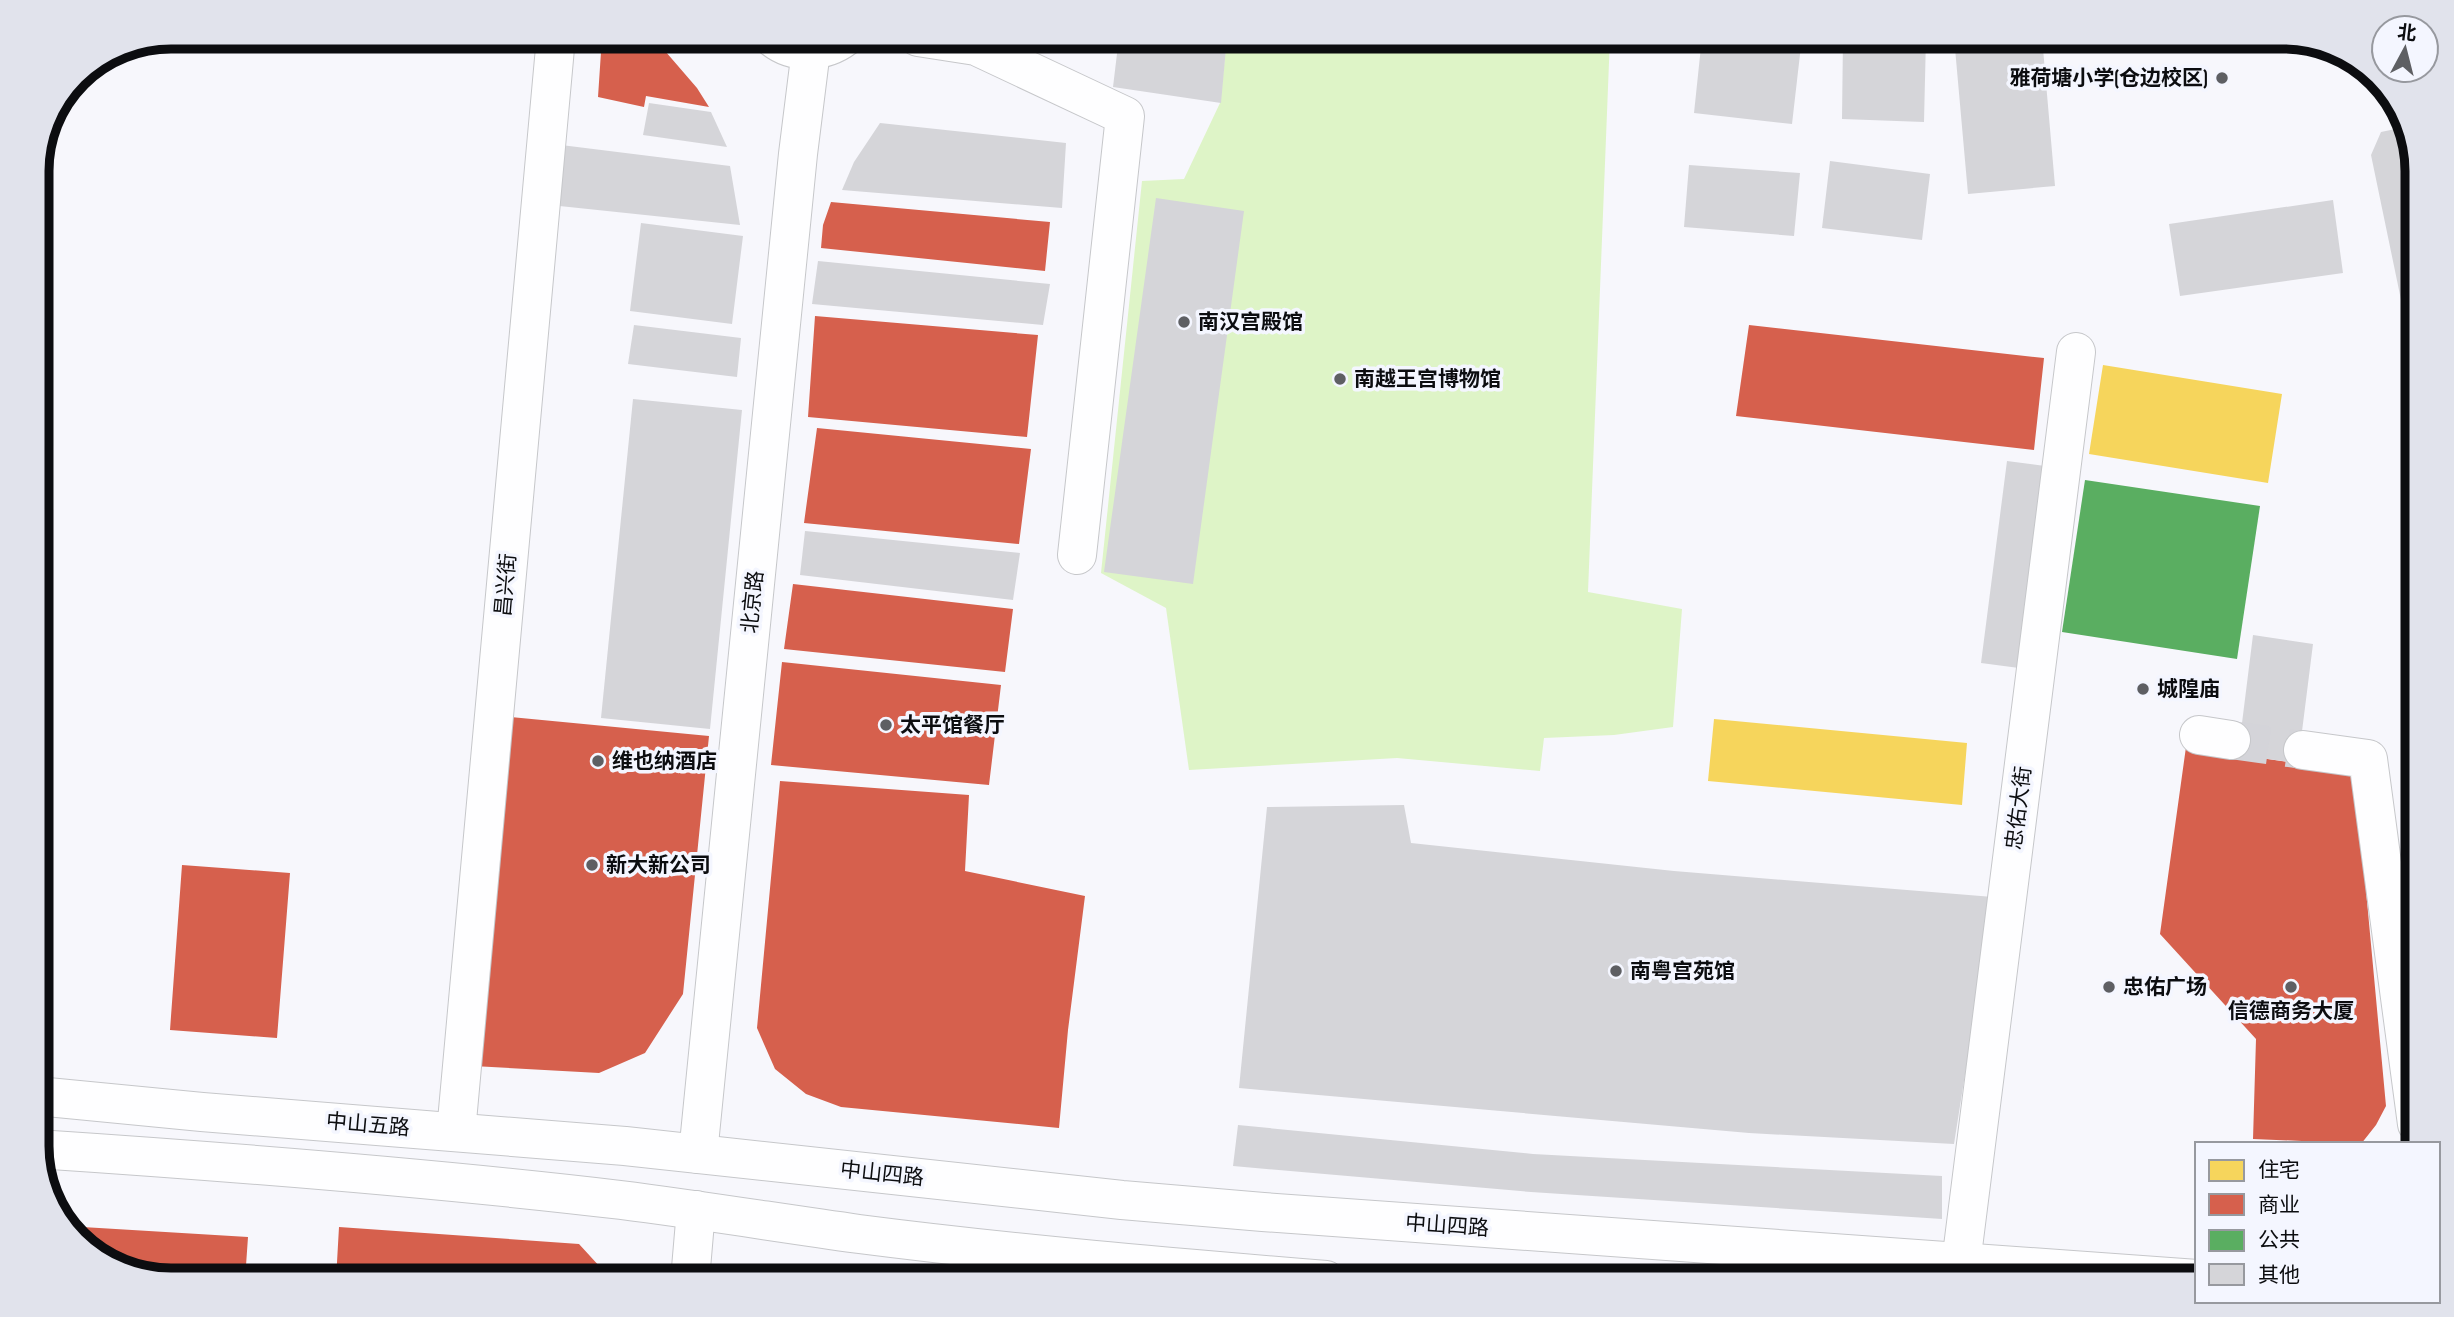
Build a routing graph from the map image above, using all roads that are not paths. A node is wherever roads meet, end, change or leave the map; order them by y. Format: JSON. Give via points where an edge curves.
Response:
{"nodes":[{"id":1,"x":555,"y":49,"type":"edge"},
{"id":2,"x":826,"y":49,"type":"edge"},
{"id":3,"x":982,"y":49,"type":"edge"},
{"id":4,"x":2076,"y":352,"type":"dead end"},
{"id":5,"x":1077,"y":555,"type":"dead end"},
{"id":6,"x":2303,"y":750,"type":"tunnel mouth"},
{"id":7,"x":2405,"y":1035,"type":"edge"},
{"id":8,"x":49,"y":1097,"type":"edge"},
{"id":9,"x":456,"y":1132,"type":"junction"},
{"id":10,"x":49,"y":1150,"type":"edge"},
{"id":11,"x":698,"y":1154,"type":"junction"},
{"id":12,"x":696,"y":1210,"type":"junction"},
{"id":13,"x":1961,"y":1263,"type":"junction"},
{"id":14,"x":691,"y":1268,"type":"edge"},
{"id":15,"x":1150,"y":1268,"type":"edge"},
{"id":16,"x":1990,"y":1268,"type":"edge"}],
"edges":[{"from":1,"to":9,"type":"main road","name":"昌兴街"},
{"from":2,"to":11,"type":"main road","name":"北京路","via":[[798,154]]},
{"from":3,"to":5,"type":"main road","via":[[1125,116]]},
{"from":4,"to":13,"type":"main road","name":"忠佑大街"},
{"from":6,"to":7,"type":"main road","via":[[2368,759]]},
{"from":8,"to":9,"type":"main road","name":"中山五路"},
{"from":9,"to":11,"type":"main road","name":"中山五路"},
{"from":10,"to":12,"type":"main road","via":[[329,1171]]},
{"from":11,"to":13,"type":"main road","name":"中山四路","via":[[1263,1212]]},
{"from":12,"to":14,"type":"main road"},
{"from":12,"to":15,"type":"main road"},
{"from":13,"to":16,"type":"main road","name":"中山四路"}]}
